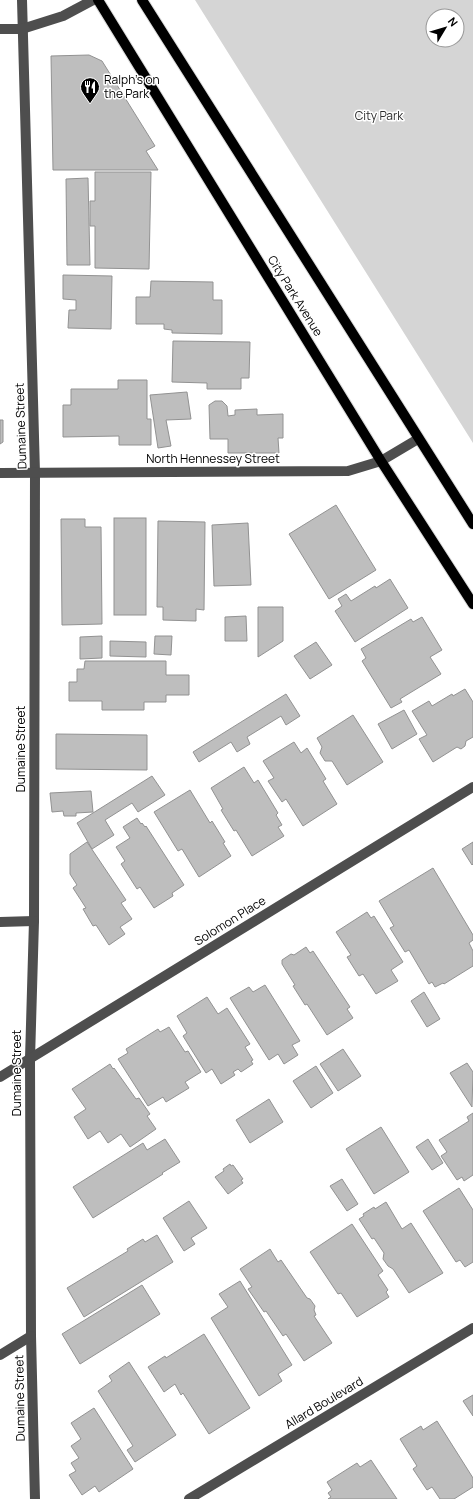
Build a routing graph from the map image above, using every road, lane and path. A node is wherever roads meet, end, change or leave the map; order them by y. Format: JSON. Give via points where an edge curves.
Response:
{"nodes":[{"id":1,"x":22,"y":0,"type":"edge"},
{"id":2,"x":93,"y":0,"type":"edge"},
{"id":3,"x":98,"y":0,"type":"edge"},
{"id":4,"x":142,"y":0,"type":"edge"},
{"id":5,"x":0,"y":29,"type":"edge"},
{"id":6,"x":22,"y":29,"type":"junction"},
{"id":7,"x":418,"y":439,"type":"junction"},
{"id":8,"x":381,"y":461,"type":"junction"},
{"id":9,"x":0,"y":473,"type":"edge"},
{"id":10,"x":35,"y":473,"type":"junction"},
{"id":11,"x":473,"y":524,"type":"edge"},
{"id":12,"x":473,"y":604,"type":"edge"},
{"id":13,"x":473,"y":787,"type":"edge"},
{"id":14,"x":34,"y":921,"type":"junction"},
{"id":15,"x":0,"y":922,"type":"edge"},
{"id":16,"x":30,"y":1059,"type":"junction"},
{"id":17,"x":0,"y":1077,"type":"edge"},
{"id":18,"x":473,"y":1328,"type":"edge"},
{"id":19,"x":31,"y":1336,"type":"junction"},
{"id":20,"x":0,"y":1355,"type":"edge"},
{"id":21,"x":35,"y":1499,"type":"edge"},
{"id":22,"x":189,"y":1499,"type":"edge"}],
"edges":[{"from":1,"to":6,"type":"street","name":"Dumaine Street"},
{"from":2,"to":6,"type":"street","via":[[63,16]]},
{"from":3,"to":8,"type":"main road","name":"City Park Avenue"},
{"from":4,"to":7,"type":"main road"},
{"from":5,"to":6,"type":"street"},
{"from":6,"to":10,"type":"street","name":"Dumaine Street"},
{"from":7,"to":8,"type":"street","name":"North Hennessey Street"},
{"from":7,"to":11,"type":"main road"},
{"from":8,"to":10,"type":"street","name":"North Hennessey Street","via":[[348,471]]},
{"from":8,"to":12,"type":"main road","name":"City Park Avenue"},
{"from":9,"to":10,"type":"street","name":"North Hennessey Street"},
{"from":10,"to":14,"type":"street","name":"Dumaine Street"},
{"from":13,"to":16,"type":"street","name":"Solomon Place"},
{"from":14,"to":15,"type":"street"},
{"from":14,"to":16,"type":"street","name":"Dumaine Street"},
{"from":16,"to":17,"type":"street","name":"Solomon Place"},
{"from":16,"to":19,"type":"street","name":"Dumaine Street"},
{"from":18,"to":22,"type":"street","name":"Allard Boulevard"},
{"from":19,"to":20,"type":"street"},
{"from":19,"to":21,"type":"street","name":"Dumaine Street"}]}
